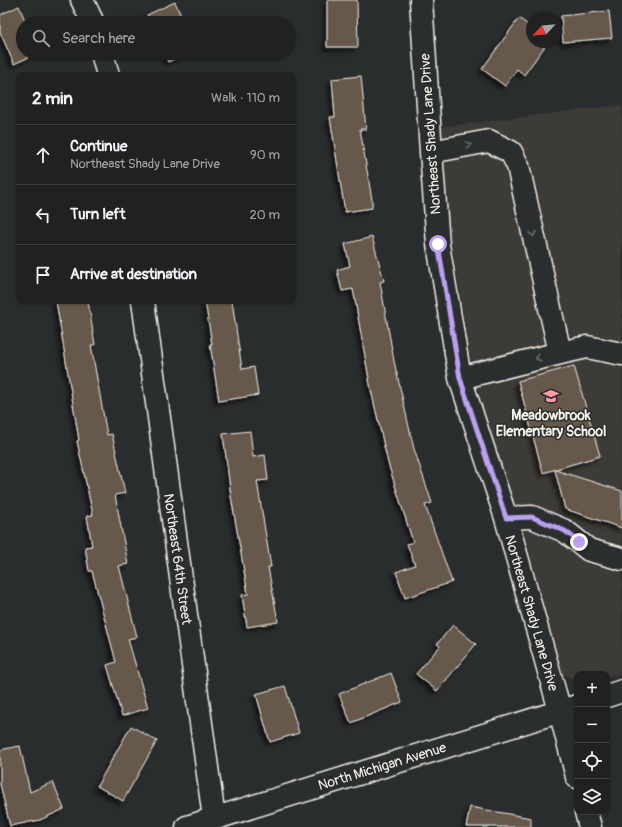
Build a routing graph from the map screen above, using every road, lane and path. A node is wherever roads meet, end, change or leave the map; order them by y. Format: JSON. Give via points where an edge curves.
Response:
{"nodes":[{"id":1,"x":82,"y":0,"type":"edge"},
{"id":2,"x":421,"y":0,"type":"edge"},
{"id":3,"x":90,"y":16,"type":"edge"},
{"id":4,"x":104,"y":60,"type":"edge"},
{"id":5,"x":107,"y":72,"type":"edge"},
{"id":6,"x":430,"y":152,"type":"junction"},
{"id":7,"x":143,"y":304,"type":"edge"},
{"id":8,"x":560,"y":353,"type":"junction"},
{"id":9,"x":622,"y":354,"type":"edge"},
{"id":10,"x":460,"y":378,"type":"junction"},
{"id":11,"x":506,"y":518,"type":"junction"},
{"id":12,"x":622,"y":559,"type":"edge"},
{"id":13,"x":622,"y":691,"type":"edge"},
{"id":14,"x":610,"y":695,"type":"edge"},
{"id":15,"x":568,"y":708,"type":"edge"},
{"id":16,"x":574,"y":754,"type":"edge"},
{"id":17,"x":587,"y":815,"type":"edge"},
{"id":18,"x":214,"y":818,"type":"junction"},
{"id":19,"x":187,"y":827,"type":"edge"},
{"id":20,"x":590,"y":827,"type":"edge"}],
"edges":[{"from":1,"to":3,"type":"street"},
{"from":2,"to":6,"type":"street","name":"Northeast Shady Lane Drive"},
{"from":4,"to":5,"type":"street"},
{"from":6,"to":8,"type":"street","one_way":true,"via":[[490,141],[510,152],[518,166]]},
{"from":6,"to":10,"type":"street","name":"Northeast Shady Lane Drive","via":[[438,244]]},
{"from":7,"to":18,"type":"street","name":"Northeast 64th Street"},
{"from":8,"to":9,"type":"street","via":[[587,347]]},
{"from":8,"to":10,"type":"street","one_way":true},
{"from":10,"to":11,"type":"street","name":"Northeast Shady Lane Drive"},
{"from":11,"to":12,"type":"street","via":[[532,517],[565,531],[589,550]]},
{"from":11,"to":15,"type":"street","name":"Northeast Shady Lane Drive"},
{"from":13,"to":14,"type":"street"},
{"from":15,"to":16,"type":"street","name":"Northeast Shady Lane Drive"},
{"from":15,"to":18,"type":"street","name":"North Michigan Avenue"},
{"from":17,"to":20,"type":"street"},
{"from":18,"to":19,"type":"street","name":"North Michigan Avenue"}]}
